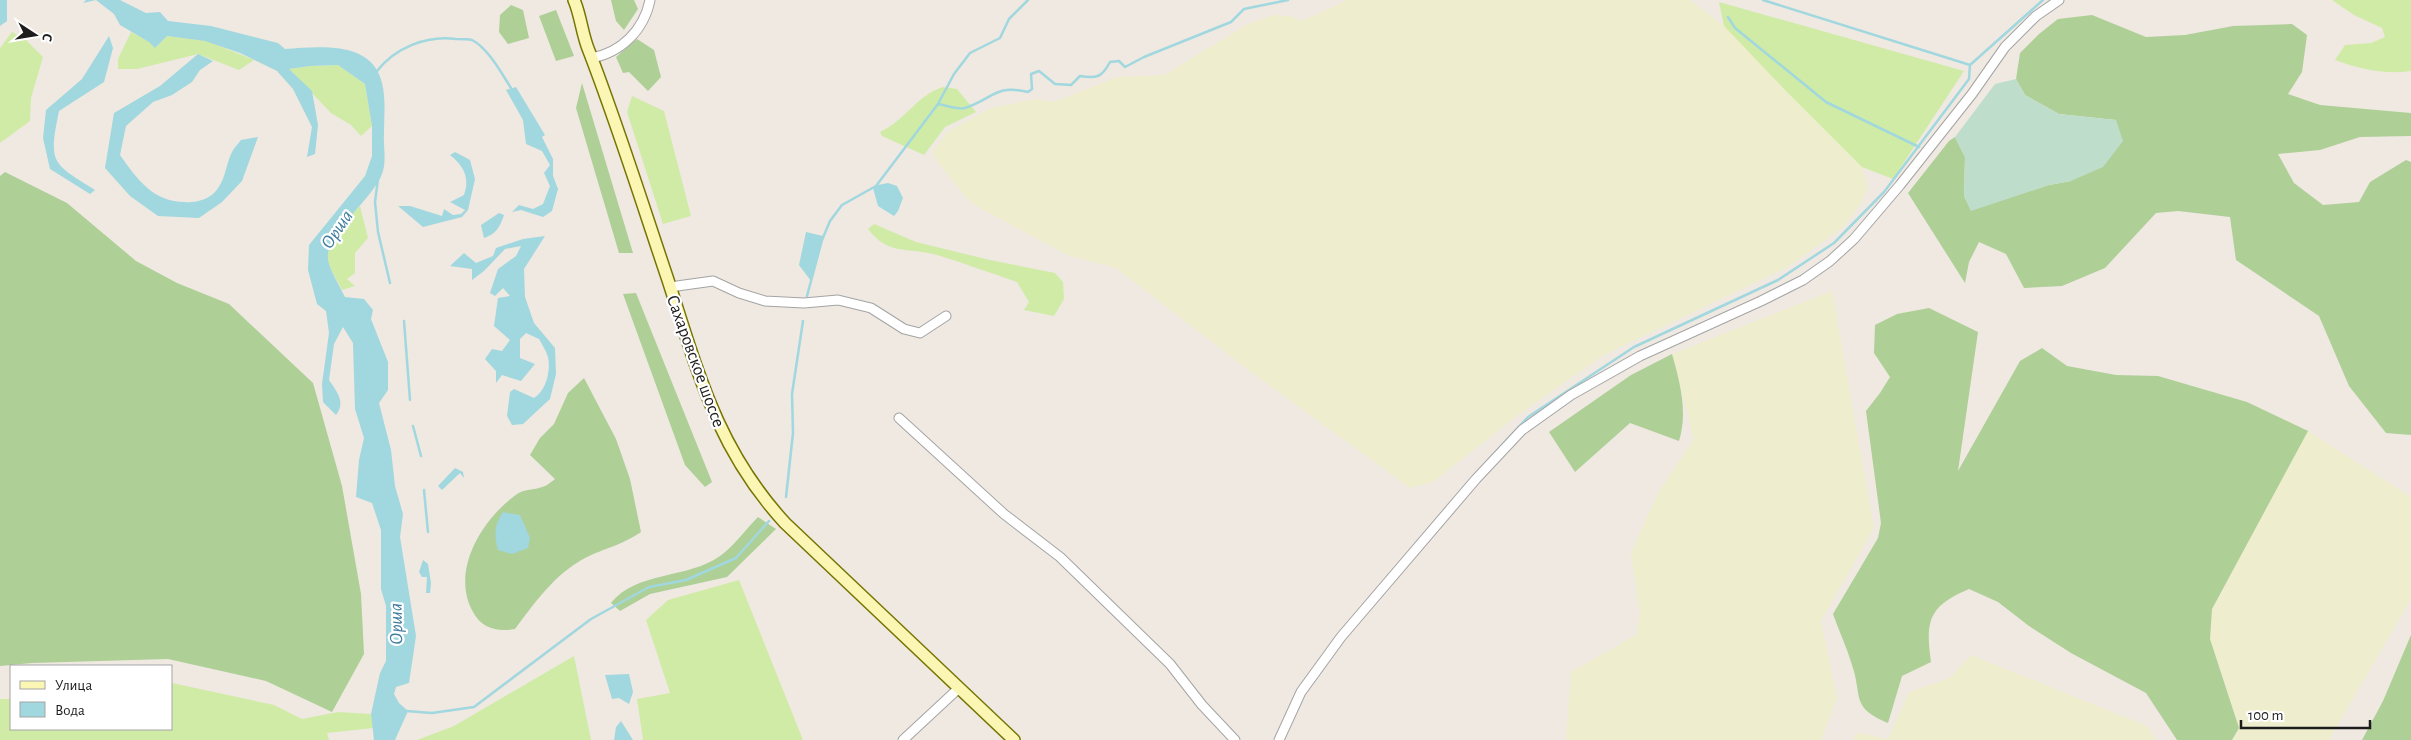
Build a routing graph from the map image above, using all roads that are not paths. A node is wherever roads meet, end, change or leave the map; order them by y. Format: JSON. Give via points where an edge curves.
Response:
{"nodes":[{"id":1,"x":574,"y":0,"type":"edge"},
{"id":2,"x":650,"y":0,"type":"edge"},
{"id":3,"x":2059,"y":0,"type":"edge"},
{"id":4,"x":591,"y":58,"type":"junction"},
{"id":5,"x":670,"y":287,"type":"junction"},
{"id":6,"x":946,"y":316,"type":"dead end"},
{"id":7,"x":900,"y":418,"type":"dead end"},
{"id":8,"x":959,"y":688,"type":"junction"},
{"id":9,"x":903,"y":740,"type":"edge"},
{"id":10,"x":1014,"y":740,"type":"edge"},
{"id":11,"x":1235,"y":740,"type":"edge"},
{"id":12,"x":1279,"y":740,"type":"edge"}],
"edges":[{"from":1,"to":4,"type":"main road","name":"Сахаровское шоссе"},
{"from":2,"to":4,"type":"street","via":[[648,12],[626,42],[606,56]]},
{"from":3,"to":12,"type":"street","via":[[2036,16],[2005,47],[1900,185],[1854,239],[1830,261],[1803,280],[1761,301],[1640,356],[1571,395],[1522,430],[1476,479],[1335,645],[1300,692]]},
{"from":4,"to":5,"type":"main road","name":"Сахаровское шоссе"},
{"from":5,"to":6,"type":"street","via":[[713,281],[765,301],[804,303],[838,300],[871,308],[904,329],[920,333]]},
{"from":5,"to":8,"type":"main road","name":"Сахаровское шоссе","via":[[709,405],[731,451],[755,487],[800,539]]},
{"from":7,"to":11,"type":"street","via":[[1004,514],[1060,557],[1170,664],[1202,706]]},
{"from":8,"to":9,"type":"street"},
{"from":8,"to":10,"type":"main road","name":"Сахаровское шоссе"}]}
